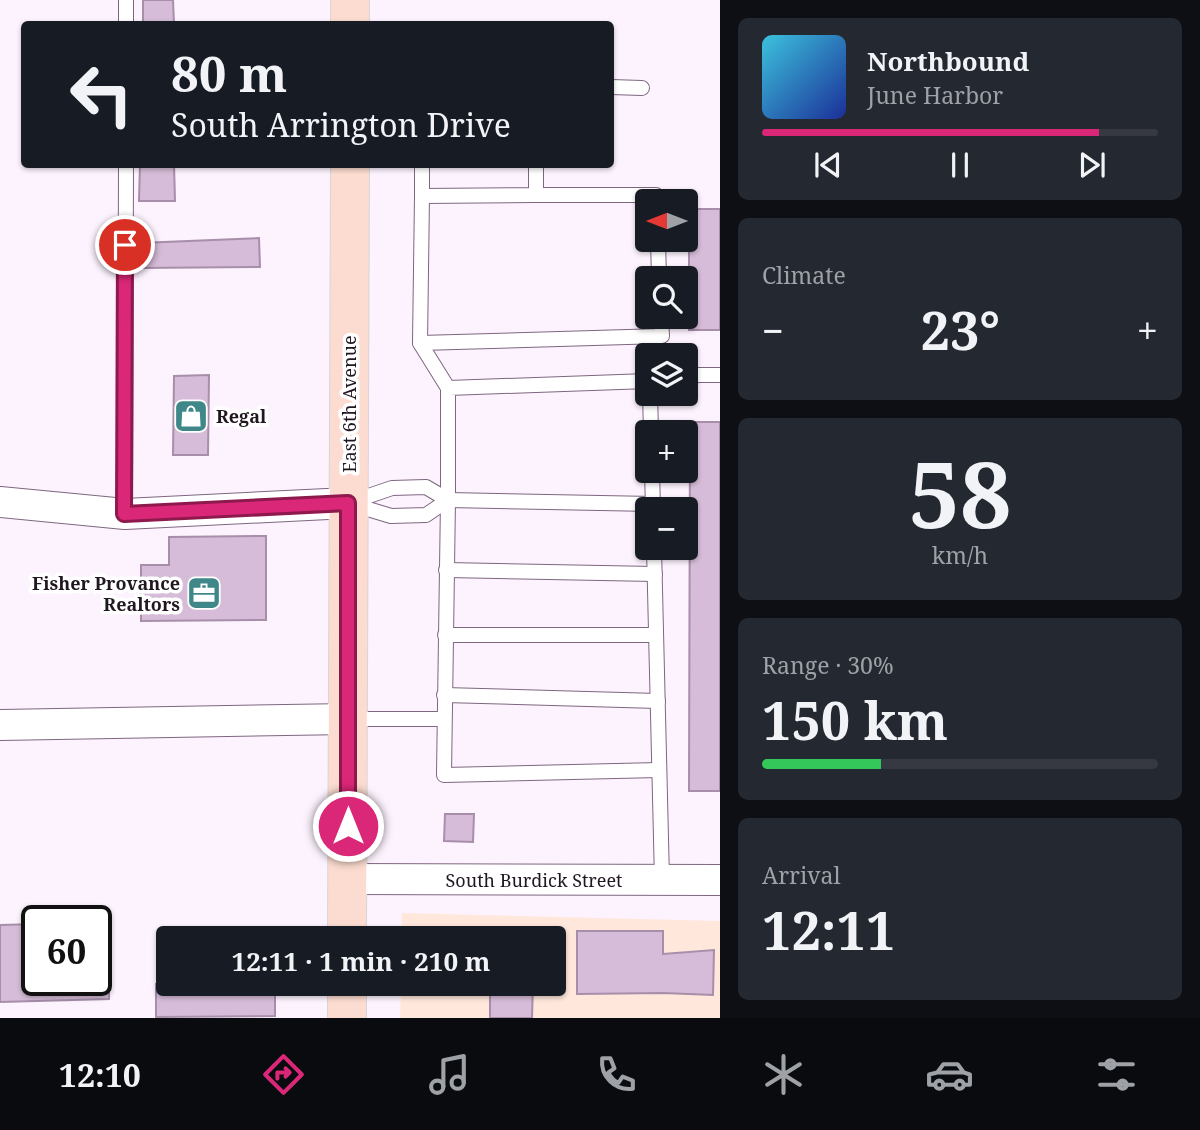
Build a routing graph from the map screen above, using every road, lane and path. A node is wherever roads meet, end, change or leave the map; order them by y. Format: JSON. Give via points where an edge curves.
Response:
{"nodes":[{"id":1,"x":126,"y":0,"type":"edge"},
{"id":2,"x":351,"y":0,"type":"edge"},
{"id":3,"x":126,"y":21,"type":"edge"},
{"id":4,"x":350,"y":21,"type":"edge"},
{"id":5,"x":614,"y":87,"type":"edge"},
{"id":6,"x":642,"y":88,"type":"dead end"},
{"id":7,"x":126,"y":168,"type":"edge"},
{"id":8,"x":350,"y":168,"type":"edge"},
{"id":9,"x":422,"y":168,"type":"edge"},
{"id":10,"x":536,"y":168,"type":"edge"},
{"id":11,"x":536,"y":195,"type":"junction"},
{"id":12,"x":635,"y":195,"type":"edge"},
{"id":13,"x":422,"y":196,"type":"junction"},
{"id":14,"x":662,"y":329,"type":"edge"},
{"id":15,"x":420,"y":343,"type":"junction"},
{"id":16,"x":720,"y":375,"type":"edge"},
{"id":17,"x":698,"y":376,"type":"edge"},
{"id":18,"x":635,"y":381,"type":"edge"},
{"id":19,"x":447,"y":388,"type":"junction"},
{"id":20,"x":448,"y":500,"type":"junction"},
{"id":21,"x":0,"y":502,"type":"edge"},
{"id":22,"x":348,"y":503,"type":"junction"},
{"id":23,"x":635,"y":505,"type":"edge"},
{"id":24,"x":124,"y":514,"type":"junction"},
{"id":25,"x":654,"y":560,"type":"edge"},
{"id":26,"x":446,"y":569,"type":"junction"},
{"id":27,"x":654,"y":574,"type":"junction"},
{"id":28,"x":445,"y":635,"type":"junction"},
{"id":29,"x":656,"y":635,"type":"junction"},
{"id":30,"x":444,"y":695,"type":"junction"},
{"id":31,"x":658,"y":701,"type":"junction"},
{"id":32,"x":348,"y":719,"type":"junction"},
{"id":33,"x":444,"y":719,"type":"junction"},
{"id":34,"x":0,"y":725,"type":"edge"},
{"id":35,"x":659,"y":770,"type":"junction"},
{"id":36,"x":348,"y":879,"type":"junction"},
{"id":37,"x":662,"y":880,"type":"junction"},
{"id":38,"x":720,"y":880,"type":"edge"},
{"id":39,"x":347,"y":926,"type":"edge"},
{"id":40,"x":347,"y":996,"type":"edge"},
{"id":41,"x":347,"y":1018,"type":"edge"}],
"edges":[{"from":1,"to":3,"type":"lane"},
{"from":2,"to":4,"type":"main road"},
{"from":5,"to":6,"type":"lane"},
{"from":7,"to":24,"type":"lane"},
{"from":8,"to":22,"type":"main road","name":"East 6th Avenue"},
{"from":9,"to":13,"type":"lane"},
{"from":10,"to":11,"type":"lane"},
{"from":11,"to":12,"type":"lane"},
{"from":11,"to":13,"type":"lane"},
{"from":13,"to":15,"type":"lane"},
{"from":14,"to":15,"type":"lane","via":[[662,336]]},
{"from":15,"to":19,"type":"lane"},
{"from":16,"to":17,"type":"lane"},
{"from":18,"to":19,"type":"lane"},
{"from":19,"to":20,"type":"lane"},
{"from":20,"to":22,"type":"lane","via":[[426,487],[392,488]]},
{"from":20,"to":22,"type":"lane","via":[[426,515],[391,516]]},
{"from":20,"to":23,"type":"lane"},
{"from":20,"to":26,"type":"lane"},
{"from":21,"to":24,"type":"street"},
{"from":22,"to":24,"type":"street"},
{"from":22,"to":32,"type":"main road","name":"East 6th Avenue"},
{"from":25,"to":27,"type":"lane"},
{"from":26,"to":27,"type":"lane"},
{"from":26,"to":28,"type":"lane"},
{"from":27,"to":29,"type":"lane"},
{"from":28,"to":29,"type":"lane"},
{"from":28,"to":30,"type":"lane"},
{"from":29,"to":31,"type":"lane"},
{"from":30,"to":31,"type":"lane"},
{"from":30,"to":33,"type":"lane"},
{"from":31,"to":35,"type":"lane"},
{"from":32,"to":33,"type":"lane"},
{"from":32,"to":34,"type":"street"},
{"from":32,"to":36,"type":"main road","name":"East 6th Avenue"},
{"from":33,"to":35,"type":"lane","via":[[444,775]]},
{"from":35,"to":37,"type":"lane"},
{"from":36,"to":37,"type":"street","name":"South Burdick Street"},
{"from":36,"to":39,"type":"main road","name":"East 6th Avenue"},
{"from":37,"to":38,"type":"street","name":"South Burdick Street"},
{"from":40,"to":41,"type":"main road"}]}
